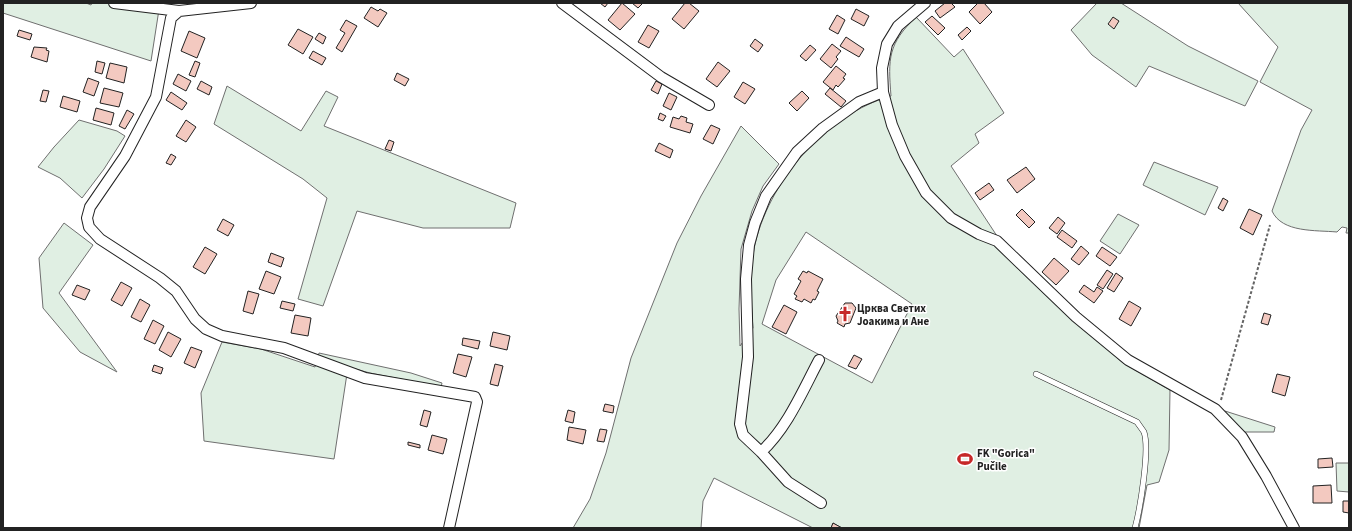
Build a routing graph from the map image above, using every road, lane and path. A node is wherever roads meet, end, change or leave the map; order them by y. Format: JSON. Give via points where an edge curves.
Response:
{"nodes":[{"id":1,"x":114,"y":3,"type":"edge"},
{"id":2,"x":251,"y":3,"type":"edge"},
{"id":3,"x":562,"y":3,"type":"edge"},
{"id":4,"x":925,"y":3,"type":"edge"},
{"id":5,"x":185,"y":8,"type":"edge"},
{"id":6,"x":882,"y":92,"type":"junction"},
{"id":7,"x":709,"y":105,"type":"dead end"},
{"id":8,"x":1270,"y":225,"type":"dead end"},
{"id":9,"x":819,"y":360,"type":"dead end"},
{"id":10,"x":1036,"y":374,"type":"dead end"},
{"id":11,"x":1220,"y":405,"type":"dead end"},
{"id":12,"x":761,"y":452,"type":"junction"},
{"id":13,"x":821,"y":503,"type":"dead end"},
{"id":14,"x":449,"y":528,"type":"edge"},
{"id":15,"x":1135,"y":528,"type":"edge"},
{"id":16,"x":1294,"y":528,"type":"edge"}],
"edges":[{"from":1,"to":5,"type":"street"},
{"from":2,"to":5,"type":"street"},
{"from":3,"to":7,"type":"street","via":[[661,77]]},
{"from":4,"to":6,"type":"street","via":[[898,26],[887,44],[882,68]]},
{"from":5,"to":14,"type":"street","via":[[170,18],[156,97],[125,156],[90,207],[87,218],[89,227],[100,239],[176,291],[195,319],[206,329],[222,336],[284,348],[365,378],[475,397],[477,402]]},
{"from":6,"to":12,"type":"street","via":[[859,102],[823,128],[797,152],[766,196],[755,223],[749,244],[746,279],[748,357],[740,424],[743,435]]},
{"from":6,"to":16,"type":"street","via":[[905,156],[926,193],[951,218],[997,241],[1076,316],[1128,360],[1215,409],[1242,437]]},
{"from":8,"to":11,"type":"path"},
{"from":9,"to":12,"type":"street","via":[[774,440]]},
{"from":10,"to":15,"type":"lane","via":[[1137,422],[1144,432],[1142,497]]},
{"from":12,"to":13,"type":"street","via":[[788,482]]}]}
